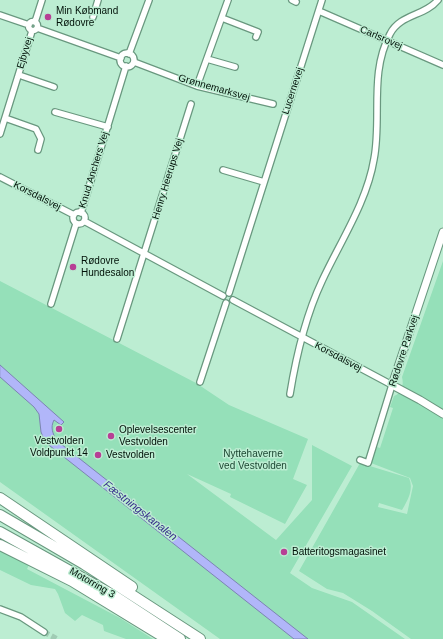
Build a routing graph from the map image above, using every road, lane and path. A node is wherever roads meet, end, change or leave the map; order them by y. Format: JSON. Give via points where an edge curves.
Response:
{"nodes":[{"id":1,"x":42,"y":0,"type":"edge"},
{"id":2,"x":98,"y":0,"type":"edge"},
{"id":3,"x":149,"y":0,"type":"edge"},
{"id":4,"x":228,"y":0,"type":"edge"},
{"id":5,"x":322,"y":0,"type":"edge"},
{"id":6,"x":438,"y":0,"type":"edge"},
{"id":7,"x":318,"y":11,"type":"junction"},
{"id":8,"x":0,"y":16,"type":"edge"},
{"id":9,"x":93,"y":17,"type":"dead end"},
{"id":10,"x":222,"y":18,"type":"junction"},
{"id":11,"x":33,"y":27,"type":"junction"},
{"id":12,"x":256,"y":37,"type":"dead end"},
{"id":13,"x":386,"y":41,"type":"junction"},
{"id":14,"x":129,"y":54,"type":"junction"},
{"id":15,"x":121,"y":58,"type":"junction"},
{"id":16,"x":207,"y":59,"type":"junction"},
{"id":17,"x":134,"y":62,"type":"junction"},
{"id":18,"x":443,"y":65,"type":"edge"},
{"id":19,"x":126,"y":66,"type":"junction"},
{"id":20,"x":235,"y":67,"type":"dead end"},
{"id":21,"x":19,"y":75,"type":"junction"},
{"id":22,"x":197,"y":86,"type":"junction"},
{"id":23,"x":54,"y":87,"type":"dead end"},
{"id":24,"x":191,"y":104,"type":"dead end"},
{"id":25,"x":273,"y":104,"type":"dead end"},
{"id":26,"x":55,"y":112,"type":"dead end"},
{"id":27,"x":6,"y":118,"type":"junction"},
{"id":28,"x":108,"y":127,"type":"junction"},
{"id":29,"x":0,"y":134,"type":"edge"},
{"id":30,"x":38,"y":150,"type":"dead end"},
{"id":31,"x":223,"y":170,"type":"dead end"},
{"id":32,"x":0,"y":177,"type":"edge"},
{"id":33,"x":264,"y":182,"type":"junction"},
{"id":34,"x":81,"y":213,"type":"junction"},
{"id":35,"x":74,"y":215,"type":"junction"},
{"id":36,"x":84,"y":221,"type":"junction"},
{"id":37,"x":76,"y":224,"type":"junction"},
{"id":38,"x":443,"y":232,"type":"edge"},
{"id":39,"x":144,"y":254,"type":"junction"},
{"id":40,"x":226,"y":295,"type":"junction"},
{"id":41,"x":232,"y":300,"type":"junction"},
{"id":42,"x":226,"y":303,"type":"junction"},
{"id":43,"x":51,"y":304,"type":"dead end"},
{"id":44,"x":302,"y":338,"type":"junction"},
{"id":45,"x":117,"y":339,"type":"dead end"},
{"id":46,"x":200,"y":382,"type":"dead end"},
{"id":47,"x":392,"y":385,"type":"junction"},
{"id":48,"x":290,"y":394,"type":"dead end"},
{"id":49,"x":443,"y":414,"type":"edge"},
{"id":50,"x":360,"y":460,"type":"dead end"},
{"id":51,"x":0,"y":498,"type":"edge"},
{"id":52,"x":0,"y":515,"type":"edge"},
{"id":53,"x":0,"y":532,"type":"edge"},
{"id":54,"x":0,"y":545,"type":"edge"},
{"id":55,"x":0,"y":609,"type":"edge"},
{"id":56,"x":169,"y":618,"type":"junction"},
{"id":57,"x":44,"y":632,"type":"tunnel mouth"},
{"id":58,"x":167,"y":639,"type":"edge"},
{"id":59,"x":180,"y":639,"type":"edge"},
{"id":60,"x":200,"y":639,"type":"edge"}],
"edges":[{"from":1,"to":11,"type":"street","name":"Ejbyvej"},
{"from":2,"to":9,"type":"street"},
{"from":3,"to":14,"type":"street"},
{"from":4,"to":10,"type":"street"},
{"from":5,"to":7,"type":"street","name":"Lucernevej"},
{"from":6,"to":13,"type":"street","via":[[426,10],[401,21]]},
{"from":7,"to":13,"type":"street","name":"Carlsrovej"},
{"from":7,"to":33,"type":"street","name":"Lucernevej"},
{"from":8,"to":11,"type":"street"},
{"from":10,"to":12,"type":"street","via":[[258,32]]},
{"from":10,"to":16,"type":"street"},
{"from":11,"to":15,"type":"street"},
{"from":11,"to":21,"type":"street","name":"Ejbyvej"},
{"from":13,"to":18,"type":"street","name":"Carlsrovej"},
{"from":13,"to":44,"type":"street","via":[[377,83],[377,143],[372,173],[321,282]]},
{"from":14,"to":15,"type":"street","via":[[124,54]]},
{"from":14,"to":17,"type":"street"},
{"from":15,"to":19,"type":"street","via":[[121,62]]},
{"from":16,"to":20,"type":"street"},
{"from":16,"to":22,"type":"street"},
{"from":17,"to":19,"type":"street","via":[[131,66]]},
{"from":17,"to":22,"type":"street","name":"Grønnemarksvej"},
{"from":19,"to":28,"type":"street","name":"Knud Anchers Vej"},
{"from":21,"to":23,"type":"street","name":"Ejbyvej"},
{"from":21,"to":27,"type":"street","name":"Ejbyvej"},
{"from":22,"to":25,"type":"street","name":"Grønnemarksvej"},
{"from":24,"to":39,"type":"street","name":"Henry Heerups Vej"},
{"from":26,"to":28,"type":"street","name":"Knud Anchers Vej"},
{"from":27,"to":29,"type":"street","name":"Ejbyvej"},
{"from":27,"to":30,"type":"street","via":[[36,129],[41,139]]},
{"from":28,"to":34,"type":"street","name":"Knud Anchers Vej"},
{"from":31,"to":33,"type":"street"},
{"from":32,"to":35,"type":"street","name":"Korsdalsvej"},
{"from":33,"to":40,"type":"street","name":"Lucernevej"},
{"from":34,"to":35,"type":"street"},
{"from":34,"to":36,"type":"street"},
{"from":35,"to":37,"type":"street","via":[[73,221]]},
{"from":36,"to":37,"type":"street"},
{"from":36,"to":39,"type":"street"},
{"from":37,"to":43,"type":"street"},
{"from":38,"to":47,"type":"street","name":"Rødovre Parkvej"},
{"from":39,"to":40,"type":"street"},
{"from":39,"to":45,"type":"street","name":"Henry Heerups Vej"},
{"from":40,"to":41,"type":"street","via":[[232,295]]},
{"from":40,"to":42,"type":"street"},
{"from":41,"to":42,"type":"street"},
{"from":41,"to":44,"type":"street","name":"Korsdalsvej"},
{"from":42,"to":46,"type":"street"},
{"from":44,"to":47,"type":"street","name":"Korsdalsvej"},
{"from":44,"to":48,"type":"street"},
{"from":47,"to":49,"type":"street","name":"Korsdalsvej"},
{"from":47,"to":50,"type":"street","name":"Rødovre Parkvej","via":[[368,463]]},
{"from":51,"to":56,"type":"highway","via":[[143,595]]},
{"from":52,"to":56,"type":"highway"},
{"from":53,"to":59,"type":"highway","name":"Motorring 3","via":[[113,594]]},
{"from":54,"to":58,"type":"highway","via":[[72,581]]},
{"from":55,"to":57,"type":"street","via":[[21,617]]},
{"from":56,"to":60,"type":"highway"}]}
